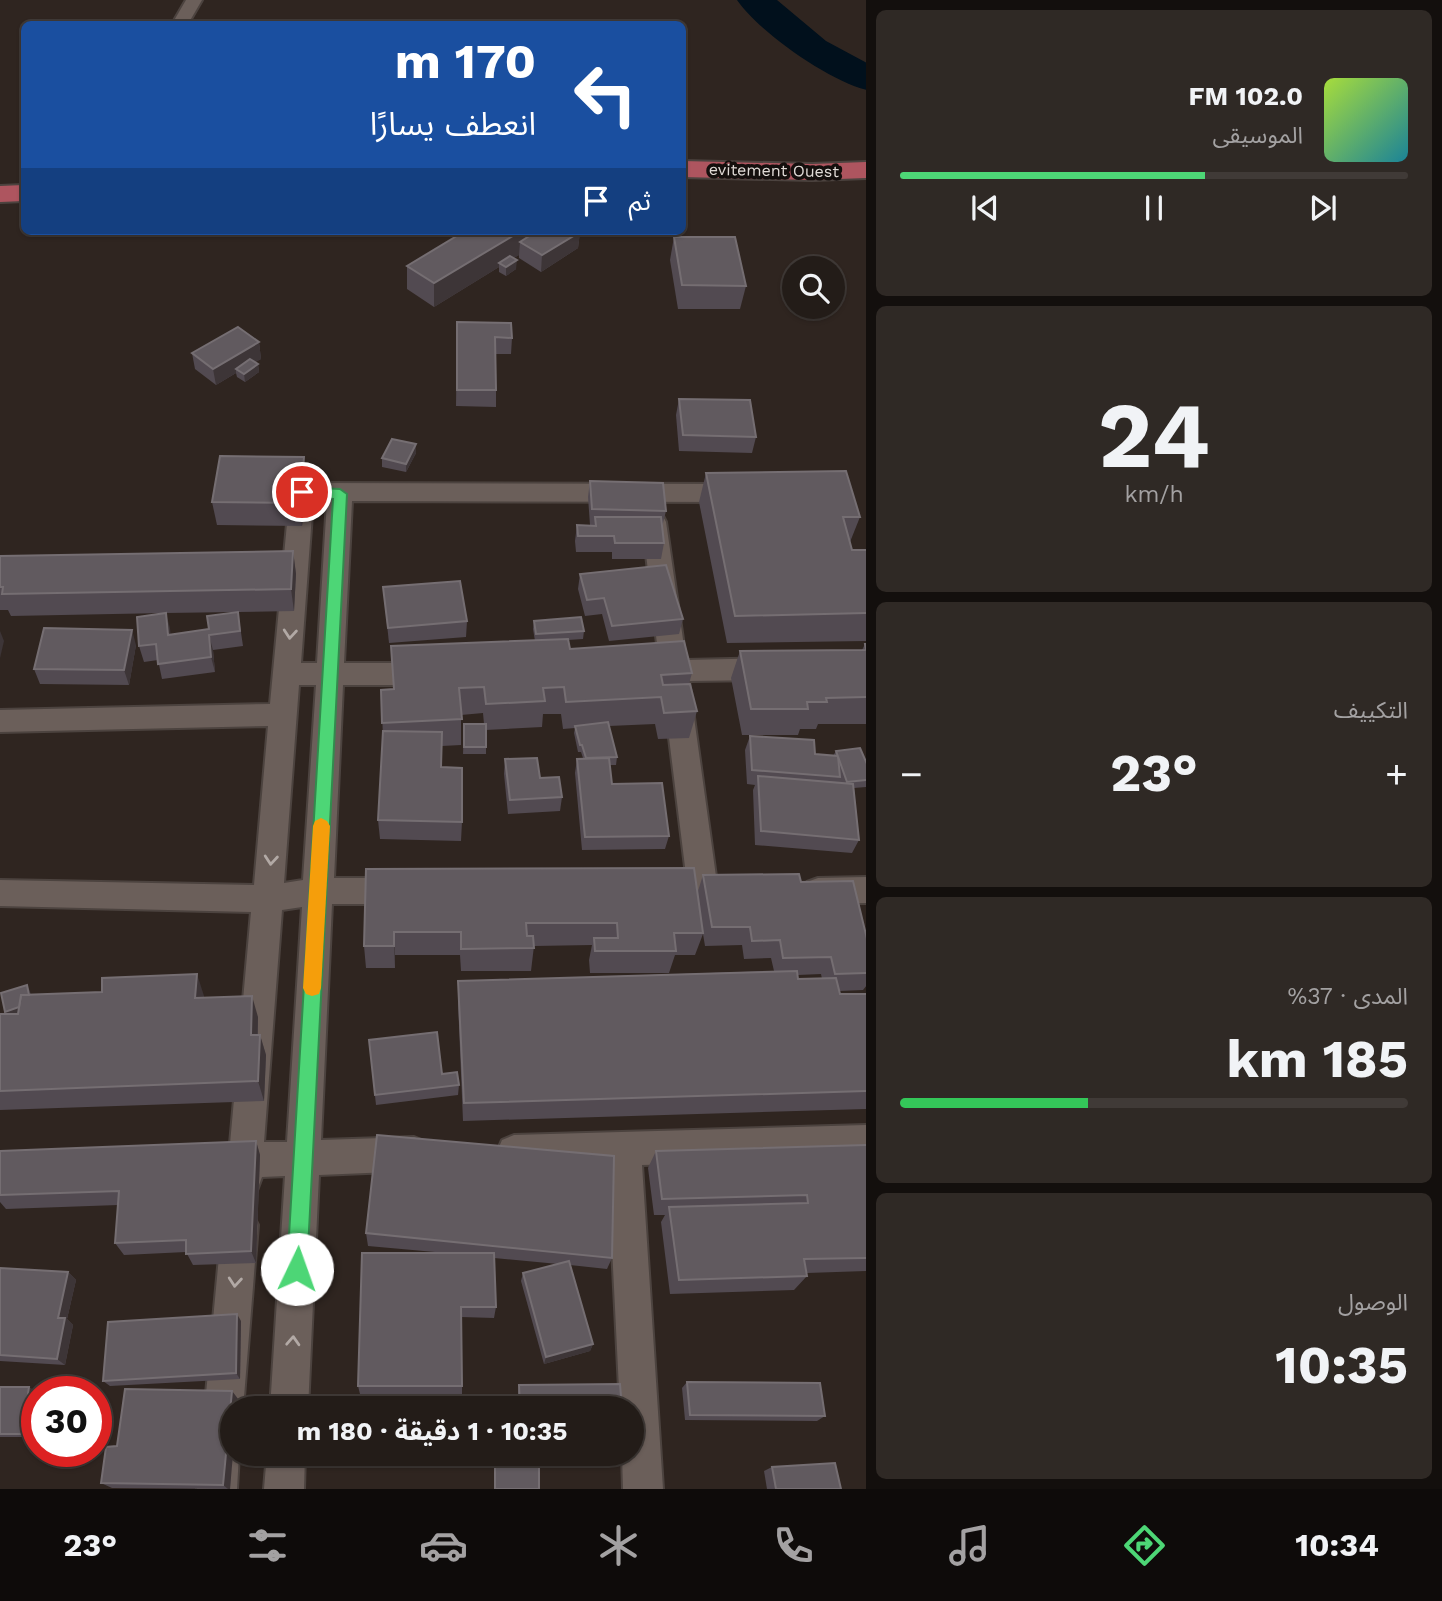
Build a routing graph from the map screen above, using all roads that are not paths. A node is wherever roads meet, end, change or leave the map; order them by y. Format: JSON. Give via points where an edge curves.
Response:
{"nodes":[{"id":1,"x":194,"y":0,"type":"edge"},
{"id":2,"x":182,"y":21,"type":"edge"},
{"id":3,"x":686,"y":169,"type":"edge"},
{"id":4,"x":866,"y":170,"type":"edge"},
{"id":5,"x":21,"y":193,"type":"edge"},
{"id":6,"x":0,"y":194,"type":"edge"},
{"id":7,"x":770,"y":492,"type":"edge"},
{"id":8,"x":650,"y":493,"type":"junction"},
{"id":9,"x":340,"y":494,"type":"junction"},
{"id":10,"x":797,"y":668,"type":"edge"},
{"id":11,"x":673,"y":671,"type":"junction"},
{"id":12,"x":632,"y":672,"type":"edge"},
{"id":13,"x":287,"y":674,"type":"junction"},
{"id":14,"x":453,"y":674,"type":"edge"},
{"id":15,"x":330,"y":675,"type":"junction"},
{"id":16,"x":283,"y":715,"type":"junction"},
{"id":17,"x":0,"y":721,"type":"edge"},
{"id":18,"x":866,"y":890,"type":"edge"},
{"id":19,"x":318,"y":891,"type":"junction"},
{"id":20,"x":428,"y":891,"type":"edge"},
{"id":21,"x":702,"y":891,"type":"edge"},
{"id":22,"x":793,"y":891,"type":"edge"},
{"id":23,"x":0,"y":893,"type":"edge"},
{"id":24,"x":267,"y":898,"type":"junction"},
{"id":25,"x":866,"y":1142,"type":"edge"},
{"id":26,"x":624,"y":1149,"type":"junction"},
{"id":27,"x":485,"y":1152,"type":"edge"},
{"id":28,"x":443,"y":1153,"type":"edge"},
{"id":29,"x":303,"y":1157,"type":"junction"},
{"id":30,"x":245,"y":1160,"type":"junction"},
{"id":31,"x":191,"y":1161,"type":"edge"},
{"id":32,"x":290,"y":1396,"type":"edge"},
{"id":33,"x":285,"y":1466,"type":"edge"},
{"id":34,"x":217,"y":1489,"type":"edge"},
{"id":35,"x":284,"y":1489,"type":"edge"},
{"id":36,"x":643,"y":1489,"type":"edge"}],
"edges":[{"from":1,"to":2,"type":"street"},
{"from":3,"to":4,"type":"main road","name":"evitement Ouest"},
{"from":5,"to":6,"type":"main road"},
{"from":7,"to":8,"type":"street"},
{"from":8,"to":9,"type":"street"},
{"from":8,"to":11,"type":"street"},
{"from":9,"to":13,"type":"street","one_way":true,"via":[[302,492],[282,573]]},
{"from":9,"to":15,"type":"street"},
{"from":10,"to":11,"type":"street"},
{"from":11,"to":12,"type":"street"},
{"from":11,"to":21,"type":"street"},
{"from":13,"to":15,"type":"street"},
{"from":13,"to":16,"type":"street"},
{"from":14,"to":15,"type":"street"},
{"from":15,"to":19,"type":"street"},
{"from":16,"to":17,"type":"street"},
{"from":16,"to":24,"type":"street","one_way":true},
{"from":18,"to":22,"type":"street","via":[[836,903]]},
{"from":19,"to":20,"type":"street"},
{"from":19,"to":24,"type":"street"},
{"from":19,"to":29,"type":"street"},
{"from":23,"to":24,"type":"street"},
{"from":24,"to":30,"type":"street"},
{"from":25,"to":26,"type":"street"},
{"from":26,"to":27,"type":"street"},
{"from":26,"to":36,"type":"street"},
{"from":28,"to":29,"type":"street"},
{"from":29,"to":30,"type":"street"},
{"from":32,"to":29,"type":"street","one_way":true},
{"from":30,"to":31,"type":"street"},
{"from":30,"to":34,"type":"street","one_way":true},
{"from":33,"to":35,"type":"street"}]}
